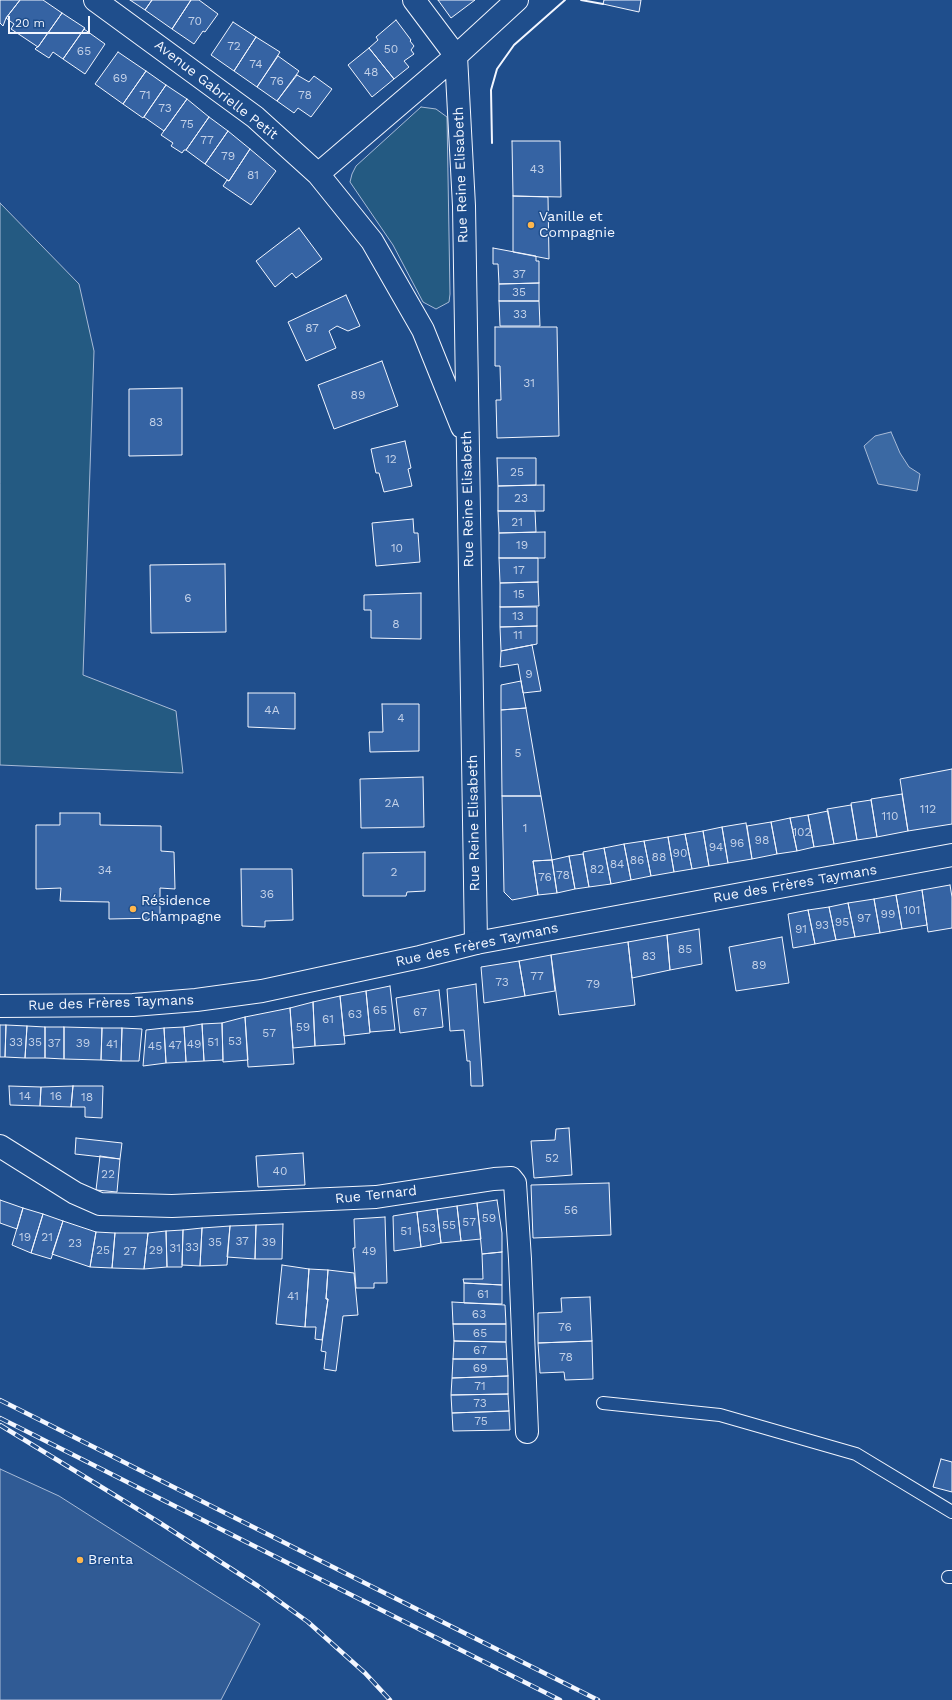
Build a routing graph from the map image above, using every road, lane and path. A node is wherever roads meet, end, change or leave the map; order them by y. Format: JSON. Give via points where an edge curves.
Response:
{"nodes":[{"id":1,"x":95,"y":0,"type":"edge"},
{"id":2,"x":414,"y":0,"type":"edge"},
{"id":3,"x":517,"y":0,"type":"edge"},
{"id":4,"x":456,"y":56,"type":"junction"},
{"id":5,"x":318,"y":174,"type":"junction"},
{"id":6,"x":467,"y":439,"type":"junction"},
{"id":7,"x":952,"y":855,"type":"edge"},
{"id":8,"x":476,"y":943,"type":"junction"},
{"id":9,"x":0,"y":1006,"type":"edge"},
{"id":10,"x":0,"y":1146,"type":"edge"},
{"id":11,"x":603,"y":1403,"type":"dead end"},
{"id":12,"x":527,"y":1432,"type":"dead end"},
{"id":13,"x":952,"y":1512,"type":"edge"}],
"edges":[{"from":1,"to":5,"type":"street","name":"Avenue Gabrielle Petit","via":[[255,117]]},
{"from":2,"to":4,"type":"street"},
{"from":3,"to":4,"type":"street"},
{"from":4,"to":5,"type":"street"},
{"from":4,"to":6,"type":"street","name":"Rue Reine Elisabeth","via":[[464,206]]},
{"from":5,"to":6,"type":"street","name":"Avenue Gabrielle Petit","via":[[372,241],[423,330]]},
{"from":6,"to":8,"type":"street","name":"Rue Reine Elisabeth"},
{"from":7,"to":8,"type":"street","name":"Rue des Frères Taymans"},
{"from":8,"to":9,"type":"street","name":"Rue des Frères Taymans","via":[[262,991],[196,1000],[133,1005]]},
{"from":10,"to":12,"type":"street","name":"Rue Ternard","via":[[75,1193],[100,1204],[172,1206],[376,1197],[511,1178],[515,1184],[520,1259]]},
{"from":11,"to":13,"type":"lane","via":[[720,1415],[856,1454]]}]}
